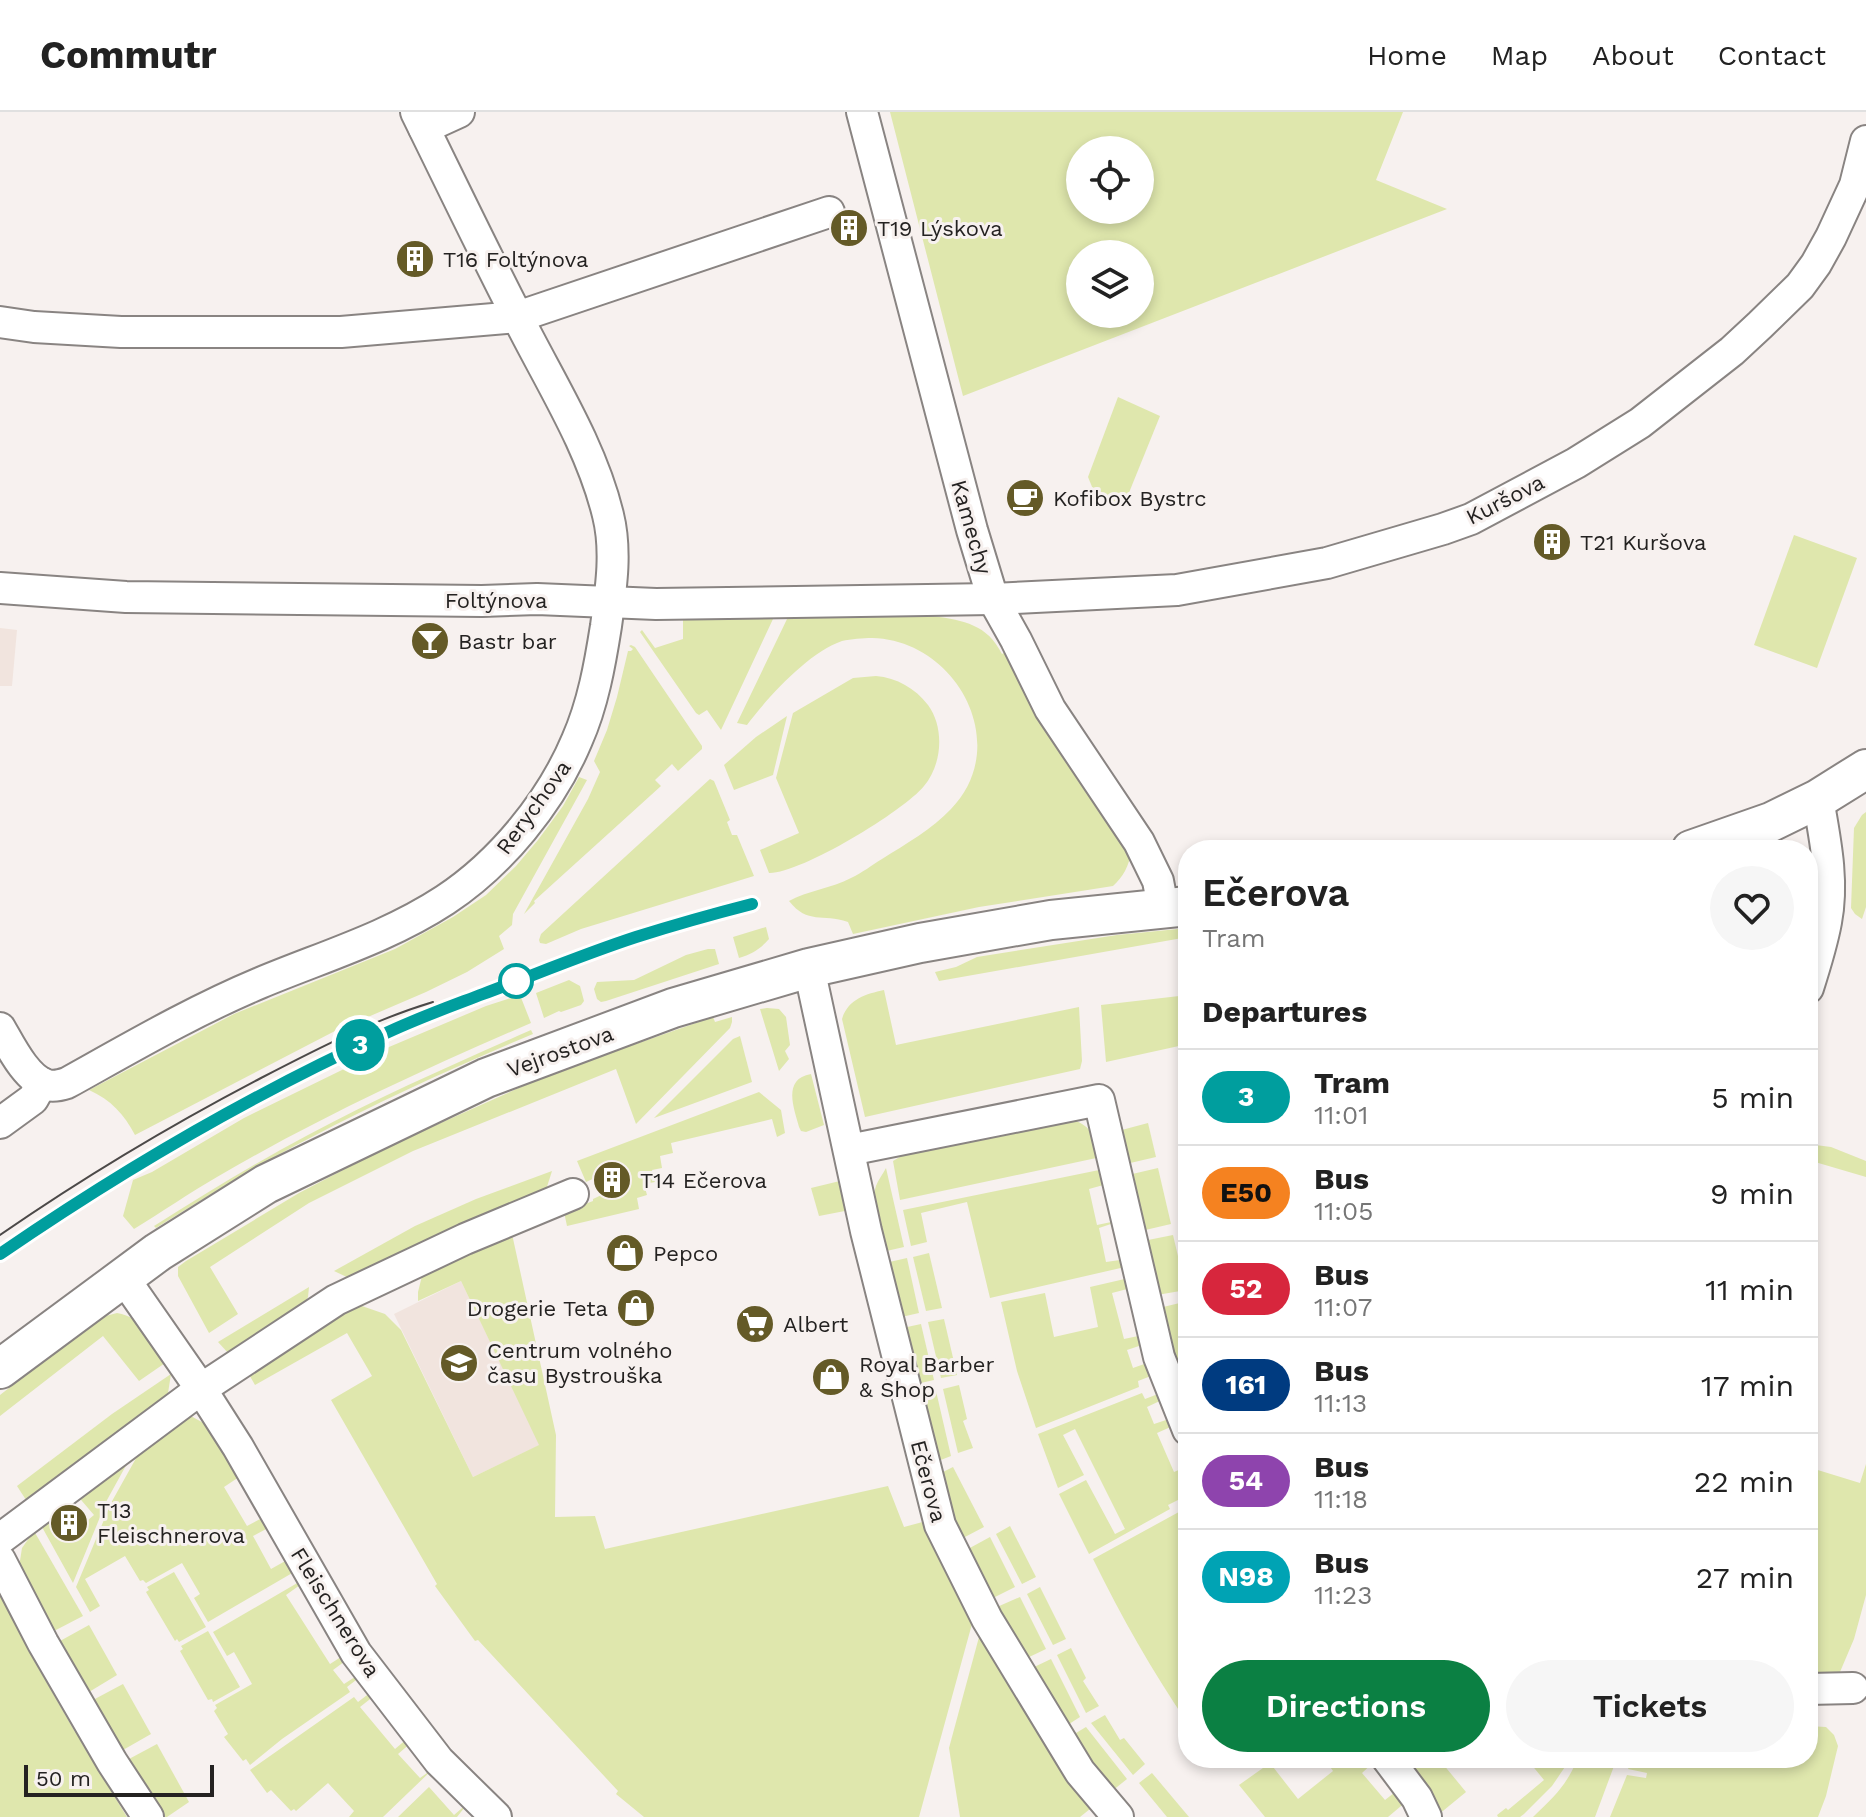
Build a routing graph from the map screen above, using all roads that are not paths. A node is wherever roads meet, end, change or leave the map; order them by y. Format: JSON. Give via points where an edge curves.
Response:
{"nodes":[{"id":1,"x":459,"y":112,"type":"edge"},
{"id":2,"x":862,"y":112,"type":"edge"},
{"id":3,"x":420,"y":120,"type":"edge"},
{"id":4,"x":1866,"y":141,"type":"edge"},
{"id":5,"x":829,"y":212,"type":"dead end"},
{"id":6,"x":517,"y":317,"type":"junction"},
{"id":7,"x":0,"y":322,"type":"edge"},
{"id":8,"x":0,"y":588,"type":"edge"},
{"id":9,"x":993,"y":599,"type":"junction"},
{"id":10,"x":609,"y":603,"type":"junction"},
{"id":11,"x":1866,"y":769,"type":"edge"},
{"id":12,"x":1818,"y":799,"type":"junction"},
{"id":13,"x":1720,"y":840,"type":"edge"},
{"id":14,"x":1175,"y":907,"type":"edge"},
{"id":15,"x":1818,"y":952,"type":"edge"},
{"id":16,"x":809,"y":968,"type":"junction"},
{"id":17,"x":0,"y":1028,"type":"edge"},
{"id":18,"x":42,"y":1083,"type":"junction"},
{"id":19,"x":0,"y":1123,"type":"edge"},
{"id":20,"x":849,"y":1150,"type":"junction"},
{"id":21,"x":573,"y":1194,"type":"dead end"},
{"id":22,"x":123,"y":1277,"type":"junction"},
{"id":23,"x":0,"y":1369,"type":"edge"},
{"id":24,"x":201,"y":1389,"type":"junction"},
{"id":25,"x":1178,"y":1405,"type":"edge"},
{"id":26,"x":0,"y":1539,"type":"edge"},
{"id":27,"x":0,"y":1560,"type":"edge"},
{"id":28,"x":1853,"y":1688,"type":"dead end"},
{"id":29,"x":1818,"y":1689,"type":"edge"},
{"id":30,"x":1394,"y":1768,"type":"edge"},
{"id":31,"x":148,"y":1817,"type":"edge"},
{"id":32,"x":496,"y":1817,"type":"edge"},
{"id":33,"x":1118,"y":1817,"type":"edge"},
{"id":34,"x":1426,"y":1817,"type":"edge"}],
"edges":[{"from":1,"to":3,"type":"street","name":"Rerychova"},
{"from":2,"to":9,"type":"street","name":"Kamechy"},
{"from":3,"to":6,"type":"street","name":"Rerychova"},
{"from":4,"to":9,"type":"street","name":"Kuršova","via":[[1855,185],[1816,264],[1760,325],[1640,423],[1471,519],[1327,563],[1177,590]]},
{"from":5,"to":6,"type":"street"},
{"from":6,"to":7,"type":"street","via":[[288,333],[121,332]]},
{"from":6,"to":10,"type":"street","name":"Rerychova","via":[[588,453],[608,516],[613,559]]},
{"from":8,"to":10,"type":"street","name":"Foltýnova","via":[[126,597]]},
{"from":9,"to":10,"type":"street","name":"Foltýnova"},
{"from":9,"to":14,"type":"street","name":"Kamechy","via":[[1050,709],[1139,842]]},
{"from":10,"to":18,"type":"street","name":"Rerychova","via":[[601,660],[574,748],[521,830],[484,871],[388,932],[259,983],[67,1083]]},
{"from":11,"to":12,"type":"street"},
{"from":12,"to":13,"type":"street"},
{"from":12,"to":15,"type":"street","via":[[1829,882]]},
{"from":14,"to":16,"type":"street","name":"Vejrostova","via":[[1051,920]]},
{"from":16,"to":20,"type":"street","name":"Ečerova"},
{"from":16,"to":22,"type":"street","name":"Vejrostova","via":[[673,1008],[486,1078],[266,1184]]},
{"from":17,"to":18,"type":"street","via":[[27,1071]]},
{"from":18,"to":19,"type":"street","via":[[33,1099]]},
{"from":20,"to":25,"type":"street","via":[[1099,1100],[1159,1357]]},
{"from":20,"to":33,"type":"street","name":"Ečerova","via":[[940,1525],[987,1619],[1080,1772]]},
{"from":21,"to":24,"type":"street","via":[[336,1300]]},
{"from":22,"to":23,"type":"street","name":"Vejrostova"},
{"from":22,"to":24,"type":"street","name":"Fleischnerova"},
{"from":24,"to":26,"type":"street"},
{"from":24,"to":32,"type":"street","name":"Fleischnerova","via":[[356,1653],[439,1761]]},
{"from":27,"to":31,"type":"street","via":[[43,1643]]},
{"from":28,"to":29,"type":"street"},
{"from":30,"to":34,"type":"street"}]}
